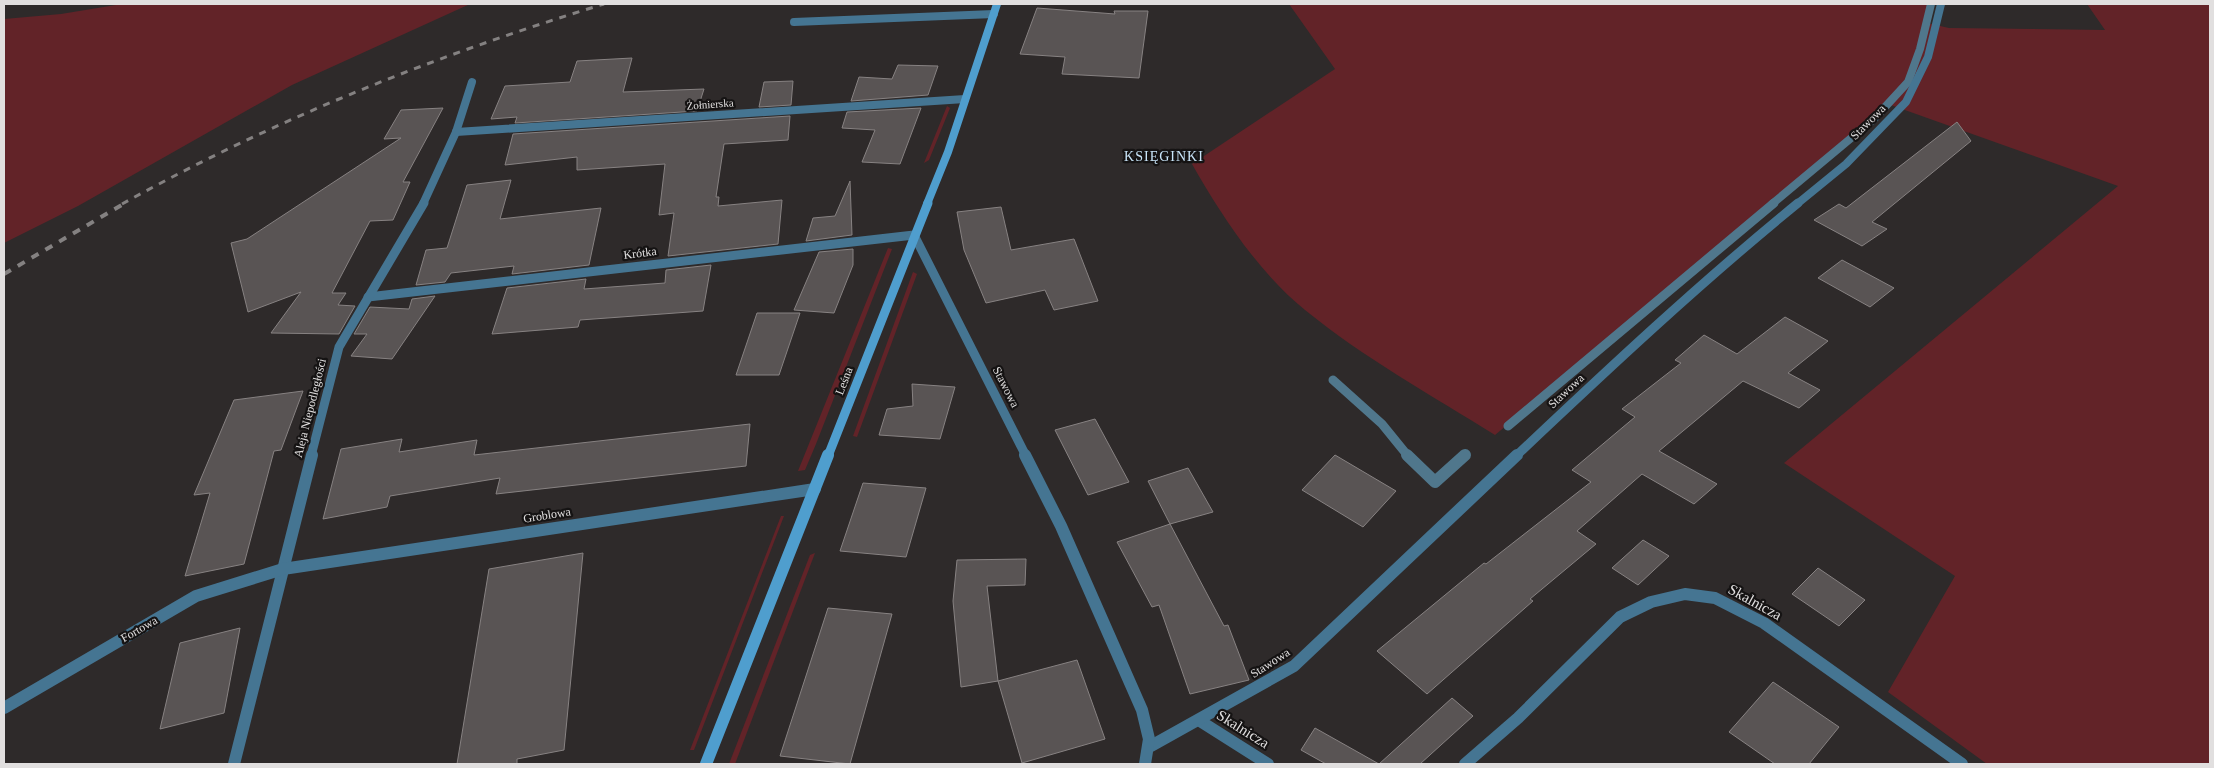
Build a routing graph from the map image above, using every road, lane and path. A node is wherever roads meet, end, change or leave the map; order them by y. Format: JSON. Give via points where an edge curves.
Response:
{"nodes":[{"id":1,"x":1942,"y":4,"type":"edge"},
{"id":2,"x":995,"y":9,"type":"edge"},
{"id":3,"x":794,"y":22,"type":"dead end"},
{"id":4,"x":472,"y":82,"type":"dead end"},
{"id":5,"x":965,"y":99,"type":"junction"},
{"id":6,"x":456,"y":132,"type":"junction"},
{"id":7,"x":914,"y":234,"type":"junction"},
{"id":8,"x":368,"y":297,"type":"junction"},
{"id":9,"x":815,"y":489,"type":"junction"},
{"id":10,"x":283,"y":569,"type":"junction"},
{"id":11,"x":4,"y":708,"type":"edge"},
{"id":12,"x":1200,"y":721,"type":"junction"},
{"id":13,"x":1151,"y":746,"type":"junction"},
{"id":14,"x":234,"y":764,"type":"edge"},
{"id":15,"x":706,"y":764,"type":"edge"},
{"id":16,"x":1145,"y":764,"type":"edge"},
{"id":17,"x":1268,"y":764,"type":"edge"},
{"id":18,"x":1465,"y":764,"type":"edge"},
{"id":19,"x":1962,"y":764,"type":"edge"}],
"edges":[{"from":1,"to":12,"type":"street","name":"Stawowa","via":[[1928,57],[1906,102],[1846,164],[1742,249],[1619,359],[1294,666]]},
{"from":2,"to":3,"type":"street"},
{"from":2,"to":5,"type":"main road","name":"Leśna"},
{"from":4,"to":6,"type":"street","name":"Aleja Niepodległości"},
{"from":5,"to":6,"type":"street","name":"Żołnierska"},
{"from":5,"to":7,"type":"main road","name":"Leśna","via":[[948,152]]},
{"from":6,"to":8,"type":"street","name":"Aleja Niepodległości","via":[[423,205]]},
{"from":7,"to":8,"type":"street","name":"Krótka"},
{"from":7,"to":9,"type":"main road","name":"Leśna"},
{"from":7,"to":13,"type":"street","name":"Stawowa","via":[[1061,526],[1147,722]]},
{"from":8,"to":10,"type":"street","name":"Aleja Niepodległości","via":[[339,347]]},
{"from":9,"to":10,"type":"street","name":"Groblowa"},
{"from":9,"to":15,"type":"main road","name":"Leśna"},
{"from":10,"to":11,"type":"street","name":"Fortowa","via":[[196,596]]},
{"from":10,"to":14,"type":"street","name":"Aleja Niepodległości"},
{"from":12,"to":13,"type":"street","name":"Stawowa"},
{"from":12,"to":17,"type":"street","name":"Skalnicza"},
{"from":13,"to":16,"type":"street","name":"Stawowa"},
{"from":18,"to":19,"type":"street","name":"Skalnicza","via":[[1525,712],[1620,617],[1640,604],[1674,595],[1707,595],[1764,623]]}]}
